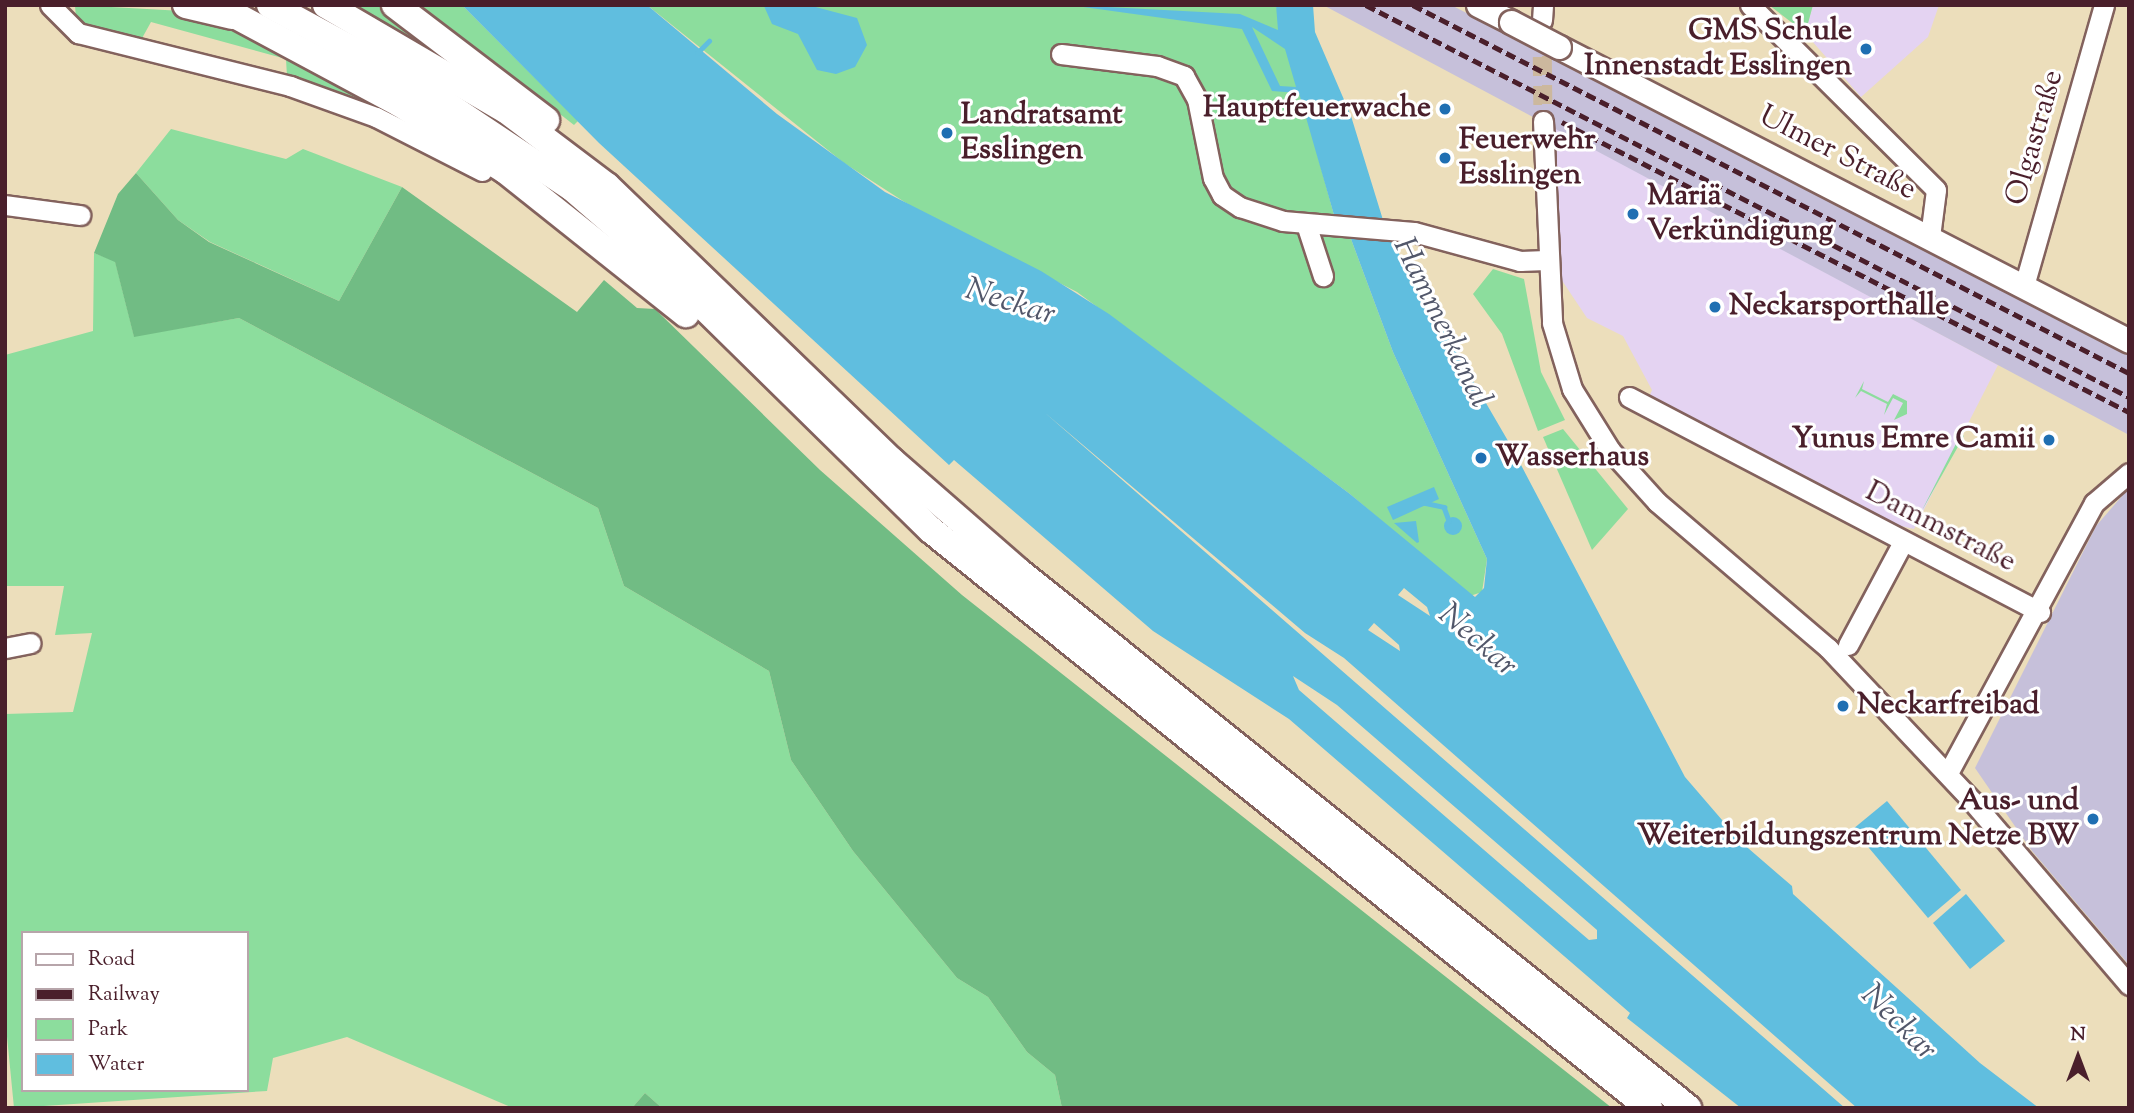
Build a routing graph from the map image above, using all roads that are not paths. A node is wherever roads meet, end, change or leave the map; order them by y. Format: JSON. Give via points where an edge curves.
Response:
{"nodes":[{"id":1,"x":50,"y":5,"type":"edge"},
{"id":2,"x":186,"y":5,"type":"edge"},
{"id":3,"x":216,"y":5,"type":"edge"},
{"id":4,"x":270,"y":5,"type":"edge"},
{"id":5,"x":326,"y":5,"type":"edge"},
{"id":6,"x":395,"y":5,"type":"edge"},
{"id":7,"x":1478,"y":5,"type":"edge"},
{"id":8,"x":1749,"y":5,"type":"edge"},
{"id":9,"x":2104,"y":5,"type":"edge"},
{"id":10,"x":247,"y":21,"type":"junction"},
{"id":11,"x":1061,"y":54,"type":"dead end"},
{"id":12,"x":1543,"y":121,"type":"tunnel mouth"},
{"id":13,"x":5,"y":205,"type":"edge"},
{"id":14,"x":80,"y":215,"type":"dead end"},
{"id":15,"x":645,"y":216,"type":"junction"},
{"id":16,"x":1306,"y":224,"type":"junction"},
{"id":17,"x":1930,"y":237,"type":"junction"},
{"id":18,"x":1546,"y":260,"type":"junction"},
{"id":19,"x":609,"y":265,"type":"dead end"},
{"id":20,"x":1323,"y":276,"type":"dead end"},
{"id":21,"x":2024,"y":286,"type":"junction"},
{"id":22,"x":2129,"y":341,"type":"edge"},
{"id":23,"x":1629,"y":397,"type":"dead end"},
{"id":24,"x":863,"y":468,"type":"junction"},
{"id":25,"x":2129,"y":472,"type":"edge"},
{"id":26,"x":1903,"y":542,"type":"junction"},
{"id":27,"x":2039,"y":612,"type":"junction"},
{"id":28,"x":31,"y":643,"type":"dead end"},
{"id":29,"x":1848,"y":645,"type":"dead end"},
{"id":30,"x":5,"y":648,"type":"edge"},
{"id":31,"x":1948,"y":774,"type":"junction"},
{"id":32,"x":2129,"y":985,"type":"edge"},
{"id":33,"x":1649,"y":1108,"type":"edge"},
{"id":34,"x":1688,"y":1108,"type":"edge"}],
"edges":[{"from":1,"to":19,"type":"street","via":[[78,33],[290,86],[426,140],[510,189]]},
{"from":2,"to":10,"type":"highway"},
{"from":3,"to":10,"type":"highway"},
{"from":4,"to":24,"type":"highway","via":[[416,84],[563,181],[660,264]]},
{"from":5,"to":15,"type":"highway","via":[[506,110]]},
{"from":6,"to":15,"type":"highway","via":[[500,82]]},
{"from":7,"to":17,"type":"main road","name":"Ulmer Straße","bridge":true},
{"from":8,"to":17,"type":"street","via":[[1939,194]]},
{"from":9,"to":21,"type":"street","name":"Olgastraße"},
{"from":10,"to":24,"type":"highway","via":[[415,112],[543,196],[673,302],[786,411]]},
{"from":11,"to":16,"type":"street","via":[[1177,71],[1194,90],[1222,195],[1252,212]]},
{"from":12,"to":18,"type":"street"},
{"from":13,"to":14,"type":"street"},
{"from":15,"to":34,"type":"highway","via":[[831,403],[1018,571]]},
{"from":16,"to":18,"type":"street","via":[[1399,230],[1520,261]]},
{"from":16,"to":20,"type":"street"},
{"from":17,"to":21,"type":"main road","name":"Ulmer Straße"},
{"from":18,"to":31,"type":"street","via":[[1564,369],[1610,450],[1657,502],[1828,648]]},
{"from":21,"to":22,"type":"main road","name":"Ulmer Straße"},
{"from":23,"to":26,"type":"street","name":"Dammstraße"},
{"from":24,"to":33,"type":"highway","via":[[1056,636]]},
{"from":25,"to":27,"type":"street","via":[[2094,503]]},
{"from":26,"to":27,"type":"street","name":"Dammstraße"},
{"from":26,"to":29,"type":"street"},
{"from":27,"to":31,"type":"street"},
{"from":28,"to":30,"type":"street"},
{"from":31,"to":32,"type":"street"}]}
